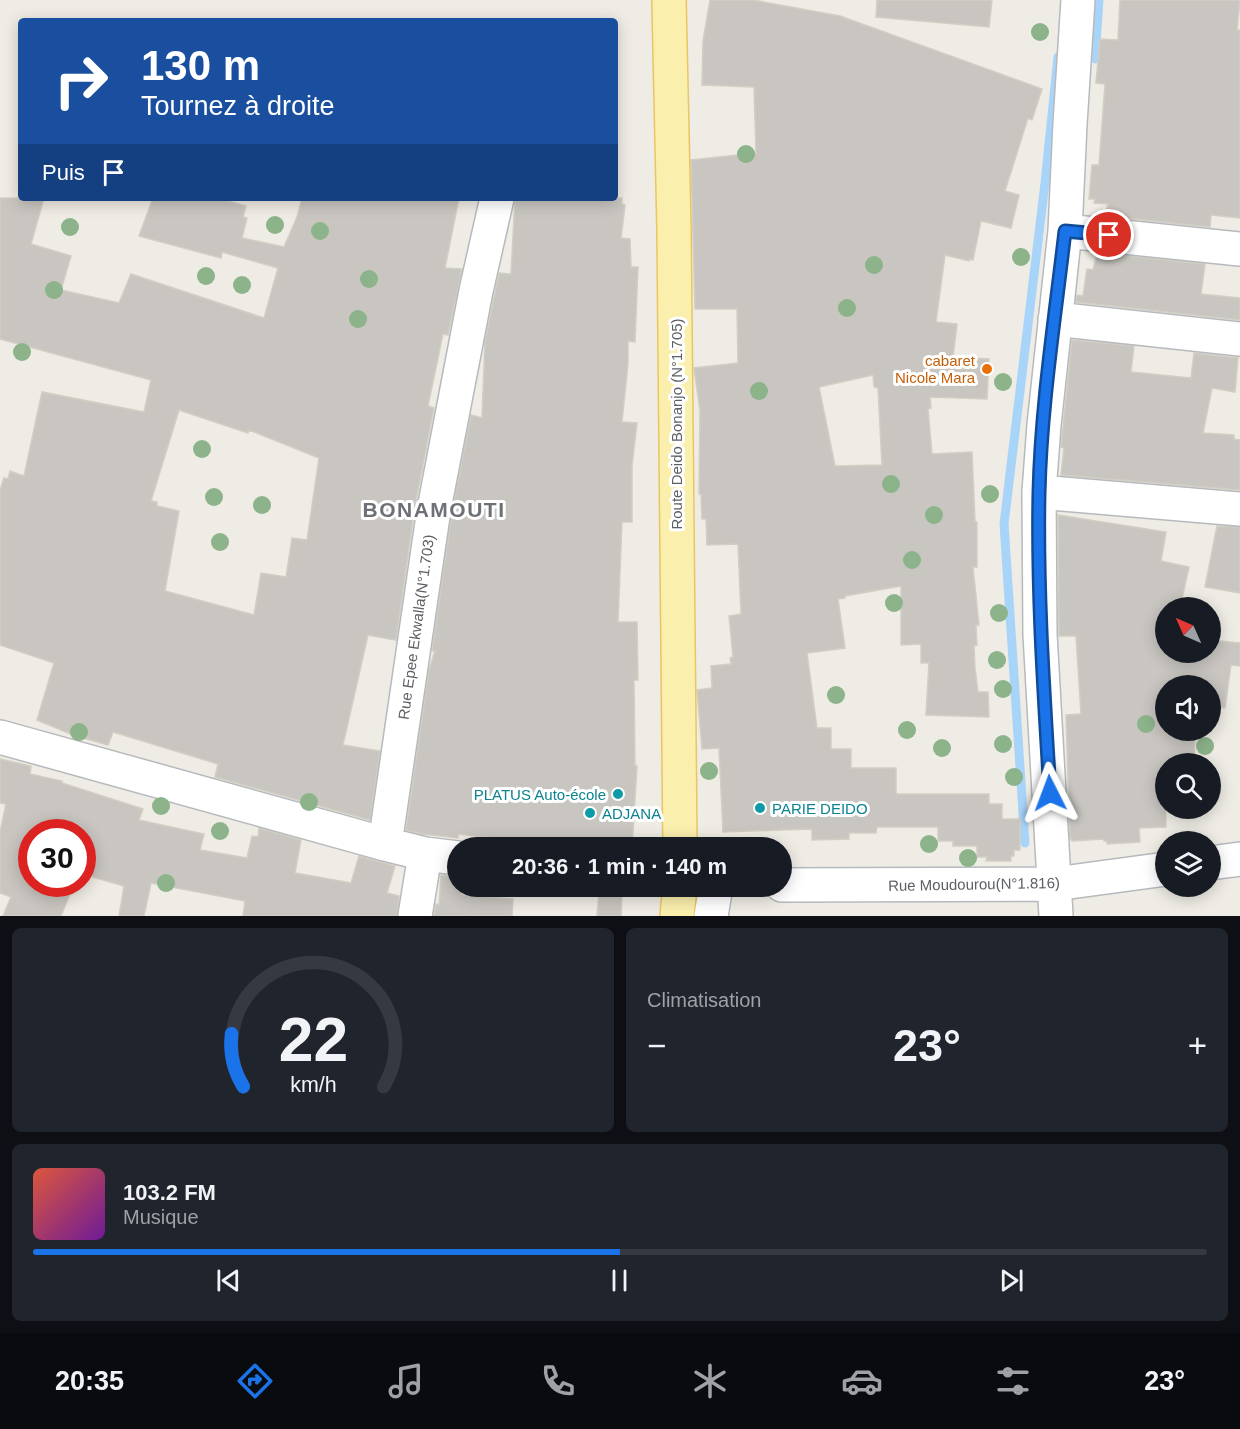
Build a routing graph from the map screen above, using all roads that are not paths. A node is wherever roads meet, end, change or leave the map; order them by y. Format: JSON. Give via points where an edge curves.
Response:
{"nodes":[{"id":1,"x":669,"y":0,"type":"edge"},
{"id":2,"x":1078,"y":0,"type":"edge"},
{"id":3,"x":495,"y":201,"type":"edge"},
{"id":4,"x":1065,"y":231,"type":"junction"},
{"id":5,"x":1240,"y":249,"type":"edge"},
{"id":6,"x":1055,"y":319,"type":"junction"},
{"id":7,"x":1240,"y":339,"type":"edge"},
{"id":8,"x":1039,"y":492,"type":"junction"},
{"id":9,"x":1240,"y":508,"type":"edge"},
{"id":10,"x":0,"y":737,"type":"edge"},
{"id":11,"x":680,"y":837,"type":"edge"},
{"id":12,"x":386,"y":844,"type":"junction"},
{"id":13,"x":425,"y":854,"type":"junction"},
{"id":14,"x":447,"y":857,"type":"edge"},
{"id":15,"x":1240,"y":859,"type":"edge"},
{"id":16,"x":1221,"y":862,"type":"edge"},
{"id":17,"x":1155,"y":872,"type":"edge"},
{"id":18,"x":792,"y":886,"type":"edge"},
{"id":19,"x":679,"y":897,"type":"edge"},
{"id":20,"x":714,"y":897,"type":"edge"},
{"id":21,"x":1055,"y":900,"type":"edge"},
{"id":22,"x":415,"y":916,"type":"edge"},
{"id":23,"x":677,"y":916,"type":"edge"},
{"id":24,"x":711,"y":916,"type":"edge"}],
"edges":[{"from":1,"to":11,"type":"main road","name":"Route Deido Bonanjo (N°1.705)"},
{"from":2,"to":4,"type":"street"},
{"from":3,"to":12,"type":"street","name":"Rue Epee Ekwalla(N°1.703)","via":[[434,510]]},
{"from":4,"to":5,"type":"street"},
{"from":4,"to":6,"type":"street"},
{"from":6,"to":7,"type":"street"},
{"from":6,"to":8,"type":"street"},
{"from":8,"to":9,"type":"street"},
{"from":8,"to":21,"type":"street","via":[[1040,634]]},
{"from":10,"to":12,"type":"street"},
{"from":12,"to":13,"type":"street"},
{"from":13,"to":14,"type":"street"},
{"from":13,"to":22,"type":"street"},
{"from":15,"to":16,"type":"street"},
{"from":17,"to":21,"type":"street","name":"Rue Moudourou(N°1.816)"},
{"from":18,"to":21,"type":"street","name":"Rue Moudourou(N°1.816)"},
{"from":19,"to":23,"type":"main road"},
{"from":20,"to":24,"type":"street"}]}
